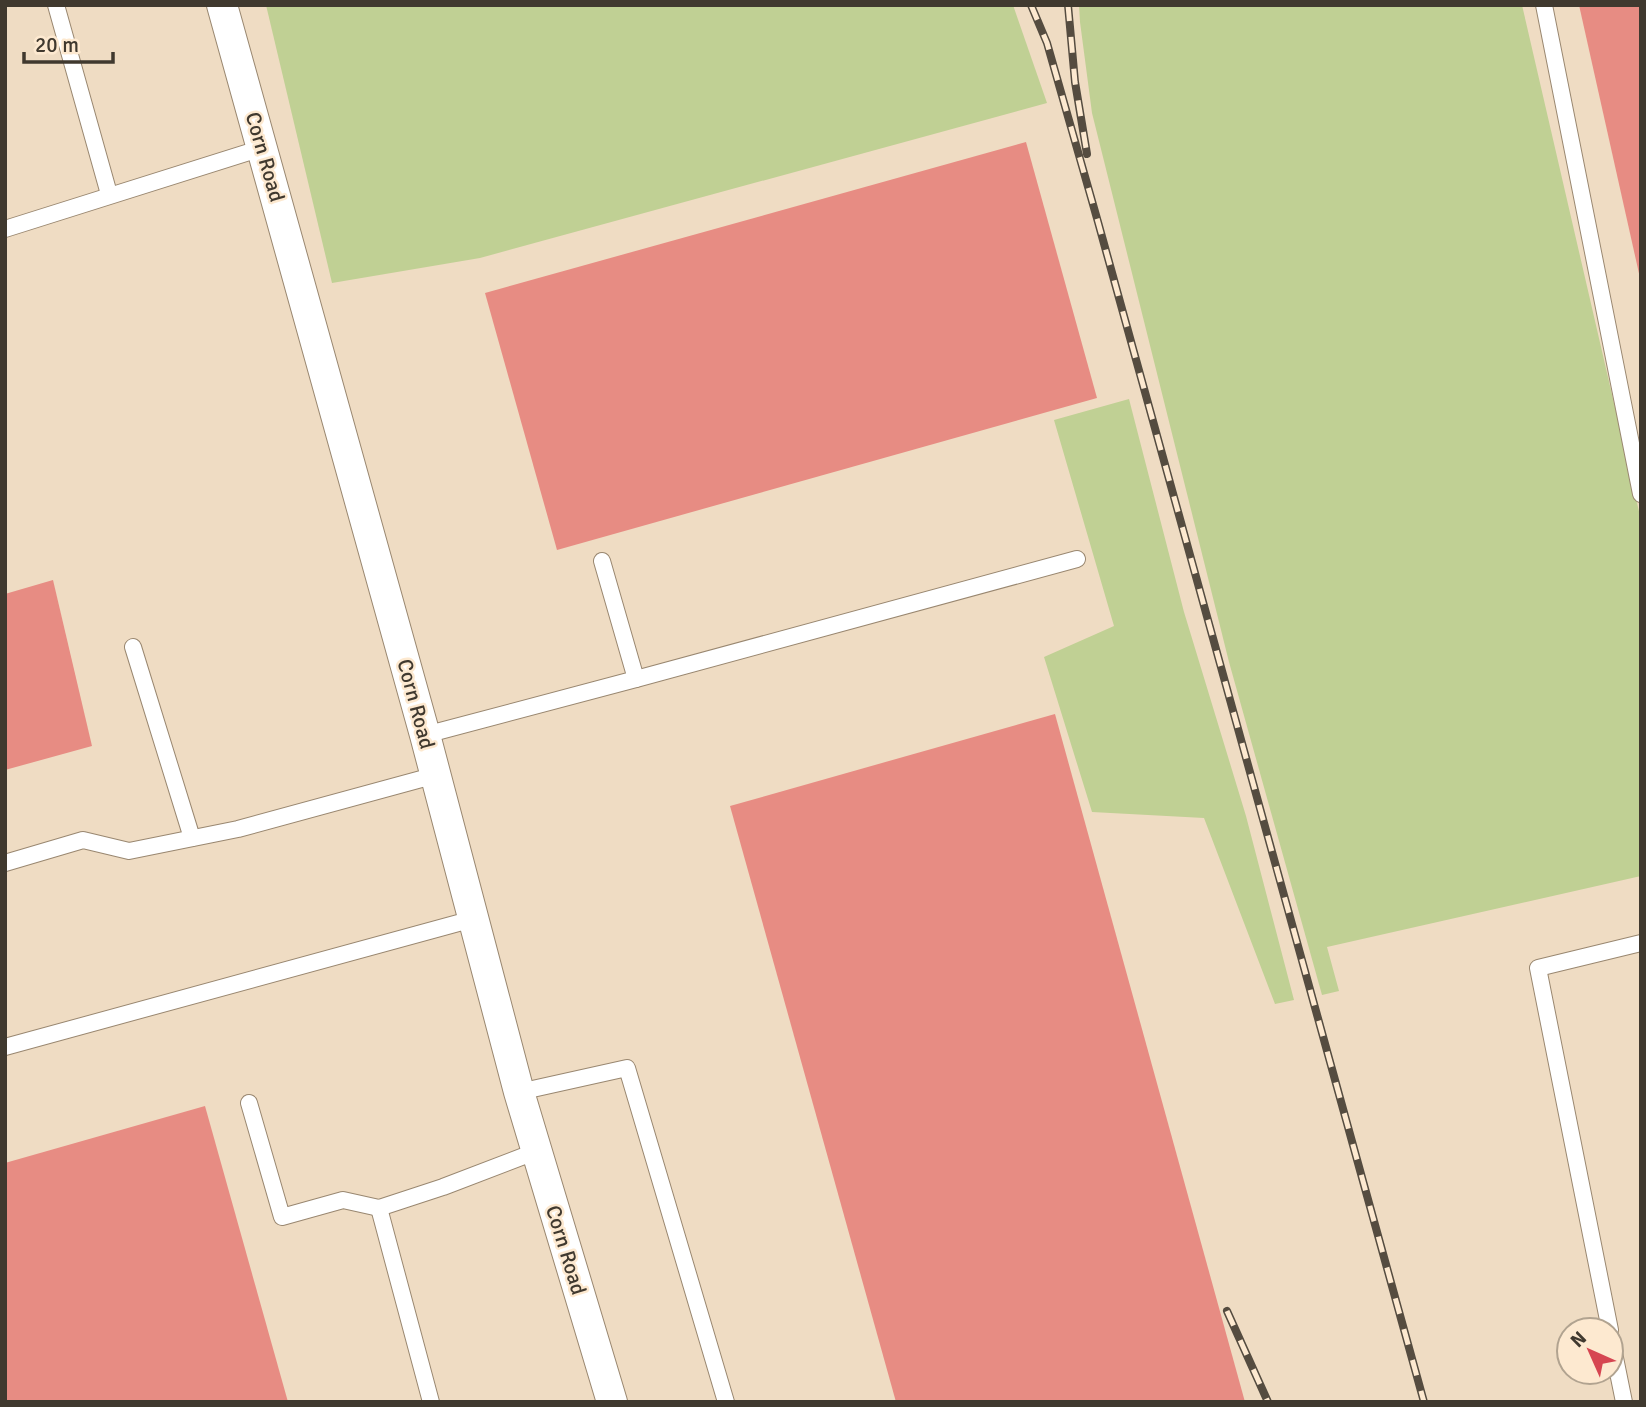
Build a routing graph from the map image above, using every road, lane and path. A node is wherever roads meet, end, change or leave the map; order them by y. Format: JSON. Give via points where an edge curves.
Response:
{"nodes":[{"id":1,"x":56,"y":5,"type":"edge"},
{"id":2,"x":222,"y":5,"type":"edge"},
{"id":3,"x":1544,"y":5,"type":"edge"},
{"id":4,"x":262,"y":148,"type":"junction"},
{"id":5,"x":109,"y":194,"type":"junction"},
{"id":6,"x":5,"y":229,"type":"edge"},
{"id":7,"x":1641,"y":494,"type":"edge"},
{"id":8,"x":1077,"y":559,"type":"dead end"},
{"id":9,"x":603,"y":561,"type":"dead end"},
{"id":10,"x":133,"y":647,"type":"dead end"},
{"id":11,"x":636,"y":680,"type":"junction"},
{"id":12,"x":425,"y":735,"type":"junction"},
{"id":13,"x":436,"y":775,"type":"junction"},
{"id":14,"x":192,"y":838,"type":"junction"},
{"id":15,"x":5,"y":863,"type":"edge"},
{"id":16,"x":473,"y":919,"type":"junction"},
{"id":17,"x":1641,"y":943,"type":"edge"},
{"id":18,"x":5,"y":1047,"type":"edge"},
{"id":19,"x":519,"y":1092,"type":"junction"},
{"id":20,"x":249,"y":1103,"type":"dead end"},
{"id":21,"x":537,"y":1151,"type":"junction"},
{"id":22,"x":380,"y":1208,"type":"junction"},
{"id":23,"x":1606,"y":1316,"type":"edge"},
{"id":24,"x":431,"y":1402,"type":"edge"},
{"id":25,"x":612,"y":1402,"type":"edge"},
{"id":26,"x":726,"y":1402,"type":"edge"}],
"edges":[{"from":1,"to":5,"type":"lane"},
{"from":2,"to":4,"type":"street","name":"Corn Road"},
{"from":3,"to":7,"type":"lane"},
{"from":4,"to":5,"type":"lane"},
{"from":4,"to":12,"type":"street","name":"Corn Road"},
{"from":5,"to":6,"type":"lane"},
{"from":8,"to":11,"type":"lane"},
{"from":9,"to":11,"type":"lane"},
{"from":10,"to":14,"type":"lane"},
{"from":11,"to":12,"type":"lane"},
{"from":12,"to":13,"type":"street","name":"Corn Road"},
{"from":13,"to":14,"type":"lane"},
{"from":13,"to":16,"type":"street","name":"Corn Road"},
{"from":14,"to":15,"type":"lane","via":[[129,851],[83,840]]},
{"from":16,"to":18,"type":"lane"},
{"from":16,"to":19,"type":"street","name":"Corn Road"},
{"from":17,"to":23,"type":"lane","via":[[1538,968]]},
{"from":19,"to":21,"type":"street","name":"Corn Road"},
{"from":19,"to":26,"type":"lane","via":[[627,1068]]},
{"from":20,"to":22,"type":"lane","via":[[282,1217],[343,1200]]},
{"from":21,"to":22,"type":"lane"},
{"from":21,"to":25,"type":"street","name":"Corn Road"},
{"from":22,"to":24,"type":"lane"}]}
